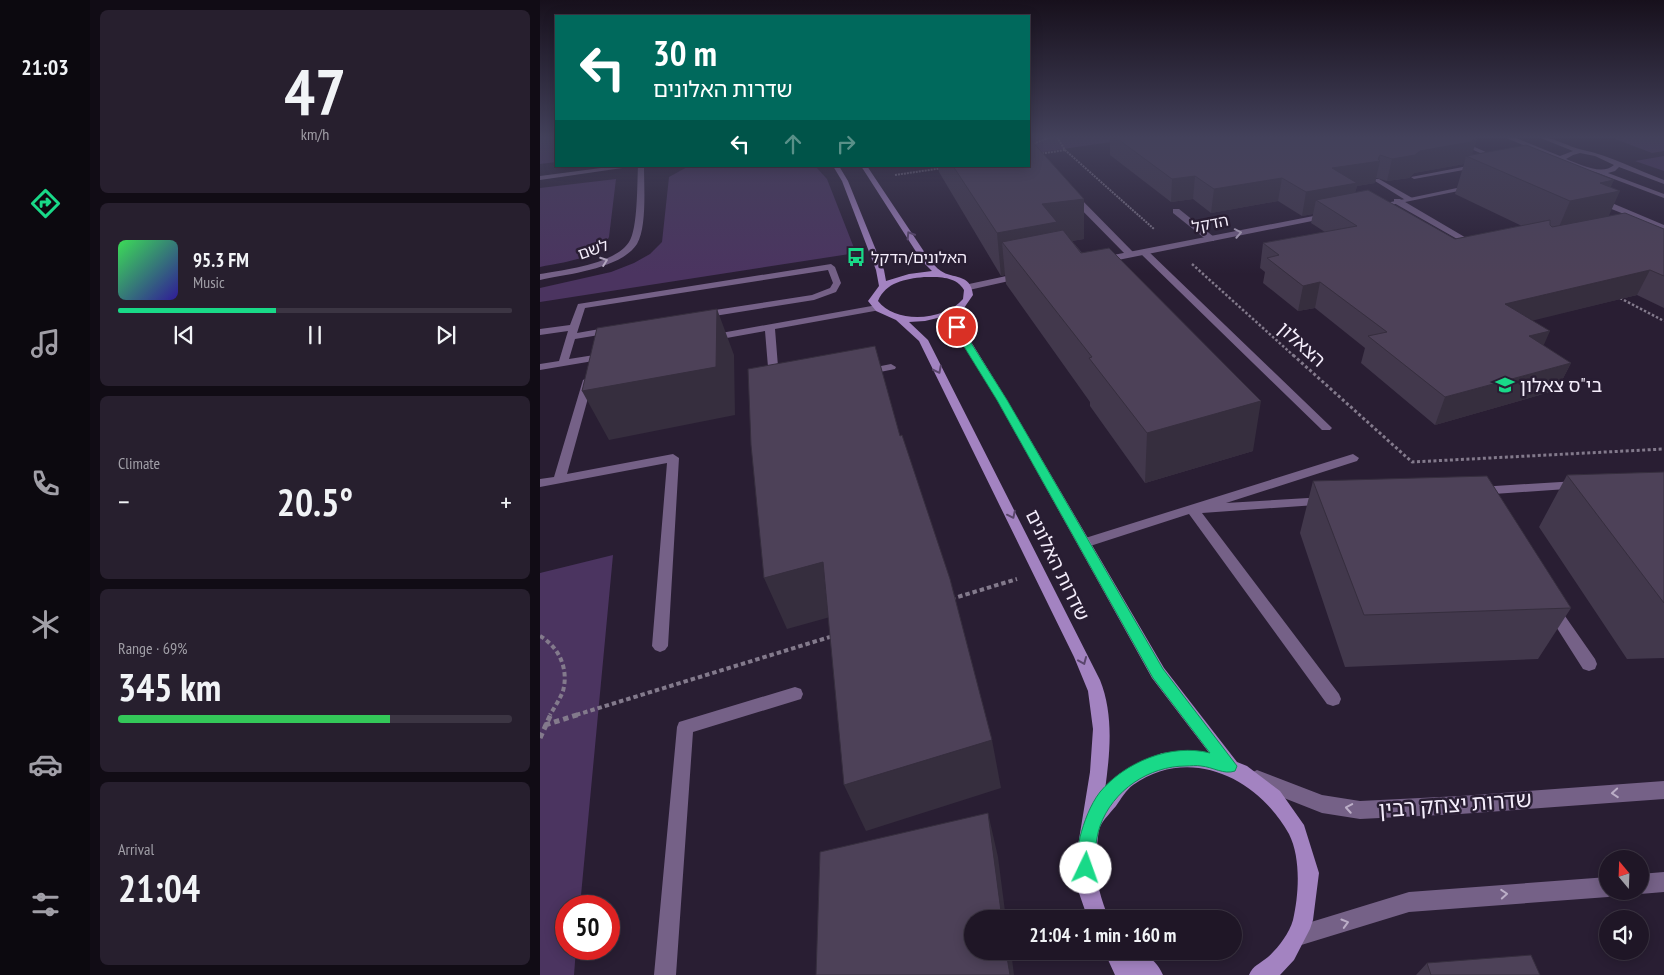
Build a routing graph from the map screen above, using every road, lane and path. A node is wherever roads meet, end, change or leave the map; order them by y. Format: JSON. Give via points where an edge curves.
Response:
{"nodes":[{"id":1,"x":640,"y":182,"type":"edge"},
{"id":2,"x":846,"y":182,"type":"edge"},
{"id":3,"x":876,"y":182,"type":"edge"},
{"id":4,"x":1102,"y":182,"type":"edge"},
{"id":5,"x":1381,"y":182,"type":"edge"},
{"id":6,"x":1630,"y":182,"type":"edge"},
{"id":7,"x":1481,"y":185,"type":"edge"},
{"id":8,"x":1067,"y":191,"type":"edge"},
{"id":9,"x":1588,"y":196,"type":"edge"},
{"id":10,"x":1664,"y":196,"type":"edge"},
{"id":11,"x":1410,"y":199,"type":"junction"},
{"id":12,"x":1397,"y":202,"type":"junction"},
{"id":13,"x":1369,"y":207,"type":"edge"},
{"id":14,"x":1176,"y":211,"type":"dead end"},
{"id":15,"x":1341,"y":213,"type":"edge"},
{"id":16,"x":1654,"y":224,"type":"junction"},
{"id":17,"x":1636,"y":228,"type":"edge"},
{"id":18,"x":1664,"y":228,"type":"edge"},
{"id":19,"x":1211,"y":238,"type":"junction"},
{"id":20,"x":1173,"y":246,"type":"junction"},
{"id":21,"x":1476,"y":246,"type":"edge"},
{"id":22,"x":1144,"y":252,"type":"junction"},
{"id":23,"x":1130,"y":254,"type":"junction"},
{"id":24,"x":1092,"y":262,"type":"edge"},
{"id":25,"x":939,"y":274,"type":"junction"},
{"id":26,"x":1026,"y":275,"type":"edge"},
{"id":27,"x":540,"y":277,"type":"edge"},
{"id":28,"x":883,"y":286,"type":"junction"},
{"id":29,"x":968,"y":287,"type":"junction"},
{"id":30,"x":1620,"y":298,"type":"edge"},
{"id":31,"x":877,"y":308,"type":"junction"},
{"id":32,"x":959,"y":308,"type":"junction"},
{"id":33,"x":688,"y":318,"type":"edge"},
{"id":34,"x":899,"y":318,"type":"junction"},
{"id":35,"x":1664,"y":320,"type":"edge"},
{"id":36,"x":574,"y":327,"type":"junction"},
{"id":37,"x":770,"y":327,"type":"junction"},
{"id":38,"x":620,"y":329,"type":"edge"},
{"id":39,"x":540,"y":332,"type":"edge"},
{"id":40,"x":571,"y":337,"type":"junction"},
{"id":41,"x":702,"y":339,"type":"edge"},
{"id":42,"x":615,"y":354,"type":"edge"},
{"id":43,"x":595,"y":358,"type":"junction"},
{"id":44,"x":563,"y":363,"type":"junction"},
{"id":45,"x":540,"y":367,"type":"edge"},
{"id":46,"x":890,"y":367,"type":"dead end"},
{"id":47,"x":852,"y":375,"type":"edge"},
{"id":48,"x":774,"y":390,"type":"edge"},
{"id":49,"x":1326,"y":428,"type":"dead end"},
{"id":50,"x":1664,"y":449,"type":"edge"},
{"id":51,"x":1353,"y":458,"type":"dead end"},
{"id":52,"x":559,"y":480,"type":"junction"},
{"id":53,"x":540,"y":483,"type":"edge"},
{"id":54,"x":1594,"y":484,"type":"edge"},
{"id":55,"x":1338,"y":500,"type":"edge"},
{"id":56,"x":1485,"y":508,"type":"edge"},
{"id":57,"x":1192,"y":509,"type":"junction"},
{"id":58,"x":1084,"y":543,"type":"junction"},
{"id":59,"x":1040,"y":572,"type":"junction"},
{"id":60,"x":1545,"y":598,"type":"edge"},
{"id":61,"x":944,"y":601,"type":"edge"},
{"id":62,"x":840,"y":634,"type":"edge"},
{"id":63,"x":540,"y":636,"type":"edge"},
{"id":64,"x":660,"y":646,"type":"dead end"},
{"id":65,"x":1589,"y":664,"type":"dead end"},
{"id":66,"x":795,"y":694,"type":"dead end"},
{"id":67,"x":1333,"y":699,"type":"dead end"},
{"id":68,"x":545,"y":724,"type":"junction"},
{"id":69,"x":540,"y":738,"type":"edge"},
{"id":70,"x":1229,"y":766,"type":"junction"},
{"id":71,"x":1250,"y":777,"type":"junction"},
{"id":72,"x":1664,"y":790,"type":"edge"},
{"id":73,"x":1086,"y":854,"type":"junction"},
{"id":74,"x":1664,"y":882,"type":"edge"},
{"id":75,"x":1649,"y":883,"type":"edge"},
{"id":76,"x":1599,"y":888,"type":"edge"},
{"id":77,"x":1096,"y":910,"type":"edge"},
{"id":78,"x":1298,"y":936,"type":"junction"},
{"id":79,"x":1118,"y":960,"type":"edge"},
{"id":80,"x":1133,"y":960,"type":"edge"},
{"id":81,"x":1265,"y":974,"type":"edge"},
{"id":82,"x":666,"y":975,"type":"edge"},
{"id":83,"x":1126,"y":975,"type":"edge"},
{"id":84,"x":1152,"y":975,"type":"edge"}],
"edges":[{"from":27,"to":1,"type":"street","name":"לשם","one_way":true,"via":[[598,264],[628,249],[635,236]]},
{"from":2,"to":28,"type":"main road","via":[[880,270]]},
{"from":25,"to":3,"type":"main road","one_way":true,"via":[[926,260]]},
{"from":4,"to":20,"type":"path","name":"הצאלון"},
{"from":5,"to":11,"type":"street"},
{"from":6,"to":10,"type":"street"},
{"from":7,"to":11,"type":"street"},
{"from":8,"to":23,"type":"street"},
{"from":9,"to":16,"type":"street"},
{"from":11,"to":12,"type":"street"},
{"from":12,"to":13,"type":"street"},
{"from":12,"to":21,"type":"street"},
{"from":14,"to":19,"type":"street"},
{"from":19,"to":15,"type":"street","name":"הדקל","one_way":true},
{"from":16,"to":17,"type":"street"},
{"from":16,"to":18,"type":"street"},
{"from":19,"to":20,"type":"street","name":"הדקל"},
{"from":20,"to":22,"type":"street","name":"הדקל"},
{"from":20,"to":50,"type":"path","name":"הצאלון","via":[[1412,462]]},
{"from":22,"to":23,"type":"street","name":"הדקל"},
{"from":22,"to":49,"type":"street"},
{"from":23,"to":24,"type":"street","name":"הדקל"},
{"from":25,"to":28,"type":"main road","via":[[909,276]]},
{"from":25,"to":29,"type":"main road","via":[[952,276]]},
{"from":26,"to":29,"type":"street"},
{"from":28,"to":31,"type":"main road","via":[[873,301]]},
{"from":29,"to":32,"type":"main road","via":[[967,301]]},
{"from":30,"to":35,"type":"path"},
{"from":31,"to":34,"type":"main road"},
{"from":31,"to":37,"type":"street"},
{"from":32,"to":34,"type":"main road","via":[[931,318]]},
{"from":32,"to":58,"type":"main road","name":"שדרות האלונים","via":[[957,327]]},
{"from":33,"to":36,"type":"street","via":[[814,297],[833,290],[837,283],[832,267],[581,306]]},
{"from":34,"to":59,"type":"main road","name":"שדרות האלונים","one_way":true,"via":[[923,340]]},
{"from":36,"to":39,"type":"street"},
{"from":36,"to":40,"type":"street"},
{"from":37,"to":41,"type":"street"},
{"from":37,"to":48,"type":"street"},
{"from":38,"to":40,"type":"street"},
{"from":40,"to":44,"type":"street"},
{"from":42,"to":43,"type":"street"},
{"from":43,"to":44,"type":"street"},
{"from":43,"to":52,"type":"street"},
{"from":44,"to":45,"type":"street"},
{"from":46,"to":47,"type":"street"},
{"from":51,"to":57,"type":"street"},
{"from":52,"to":53,"type":"street"},
{"from":52,"to":64,"type":"street","via":[[673,458]]},
{"from":54,"to":56,"type":"street","via":[[1470,492]]},
{"from":55,"to":57,"type":"street"},
{"from":57,"to":58,"type":"street"},
{"from":57,"to":67,"type":"street"},
{"from":58,"to":70,"type":"main road","name":"שדרות האלונים","via":[[1158,673]]},
{"from":59,"to":61,"type":"path"},
{"from":59,"to":73,"type":"main road","name":"שדרות האלונים","one_way":true,"via":[[1096,692],[1102,733]]},
{"from":60,"to":65,"type":"street"},
{"from":62,"to":68,"type":"path"},
{"from":63,"to":68,"type":"path","via":[[563,660],[563,690]]},
{"from":66,"to":82,"type":"street","via":[[685,726]]},
{"from":68,"to":69,"type":"path"},
{"from":70,"to":71,"type":"main road"},
{"from":70,"to":73,"type":"main road","via":[[1202,758],[1174,758],[1148,766],[1124,779],[1105,799],[1096,816]]},
{"from":72,"to":71,"type":"street","name":"שדרות יצחק רבין","one_way":true,"via":[[1360,810],[1322,804]]},
{"from":71,"to":78,"type":"main road","via":[[1277,799],[1297,829],[1308,864],[1309,901]]},
{"from":73,"to":77,"type":"main road","via":[[1087,883]]},
{"from":74,"to":75,"type":"street"},
{"from":78,"to":76,"type":"street","one_way":true,"via":[[1409,902]]},
{"from":78,"to":81,"type":"main road","via":[[1285,956]]},
{"from":79,"to":83,"type":"main road"},
{"from":80,"to":84,"type":"main road"}]}
